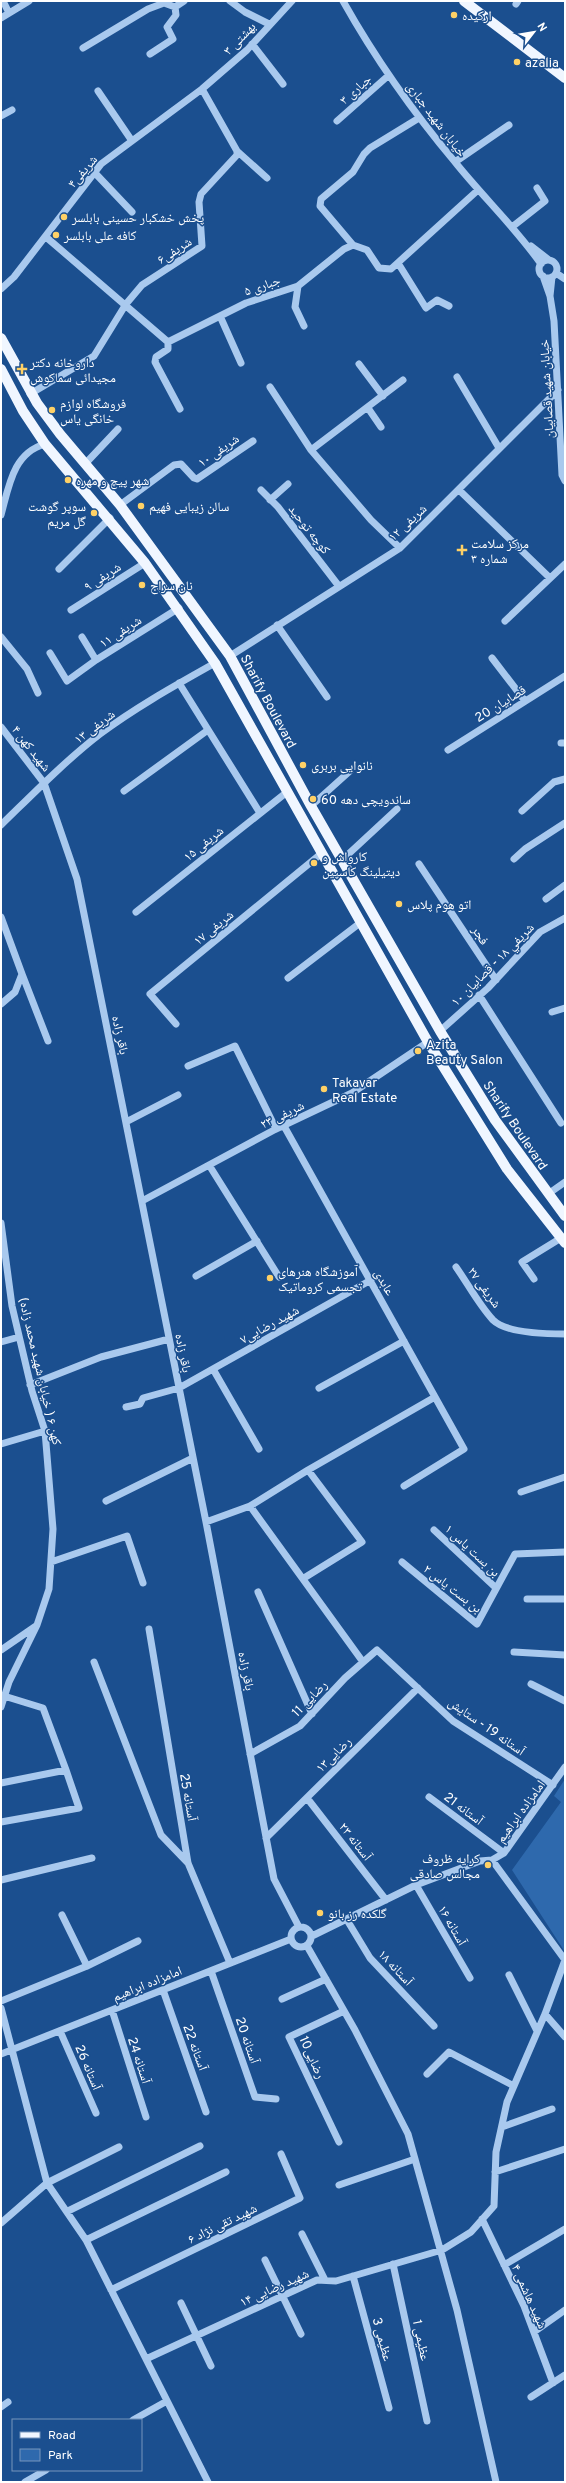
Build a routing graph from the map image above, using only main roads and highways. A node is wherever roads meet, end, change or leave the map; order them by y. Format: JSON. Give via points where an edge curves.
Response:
{"nodes":[{"id":1,"x":464,"y":1,"type":"edge"},
{"id":2,"x":565,"y":78,"type":"edge"},
{"id":3,"x":1,"y":338,"type":"edge"},
{"id":4,"x":1,"y":368,"type":"edge"},
{"id":5,"x":145,"y":538,"type":"junction"},
{"id":6,"x":133,"y":547,"type":"junction"},
{"id":7,"x":440,"y":1031,"type":"junction"},
{"id":8,"x":428,"y":1042,"type":"junction"},
{"id":9,"x":565,"y":1216,"type":"edge"},
{"id":10,"x":563,"y":1240,"type":"edge"}],
"edges":[{"from":1,"to":2,"type":"main road"},
{"from":3,"to":5,"type":"main road","name":"Sharify Boulevard","via":[[30,394]]},
{"from":4,"to":6,"type":"main road","via":[[22,411],[45,444]]},
{"from":5,"to":6,"type":"main road"},
{"from":5,"to":7,"type":"main road","name":"Sharify Boulevard","via":[[230,656],[311,806]]},
{"from":6,"to":8,"type":"main road","via":[[179,608],[215,663]]},
{"from":7,"to":8,"type":"main road"},
{"from":7,"to":9,"type":"main road","name":"Sharify Boulevard","via":[[495,1120]]},
{"from":8,"to":10,"type":"main road","via":[[507,1169]]}]}
